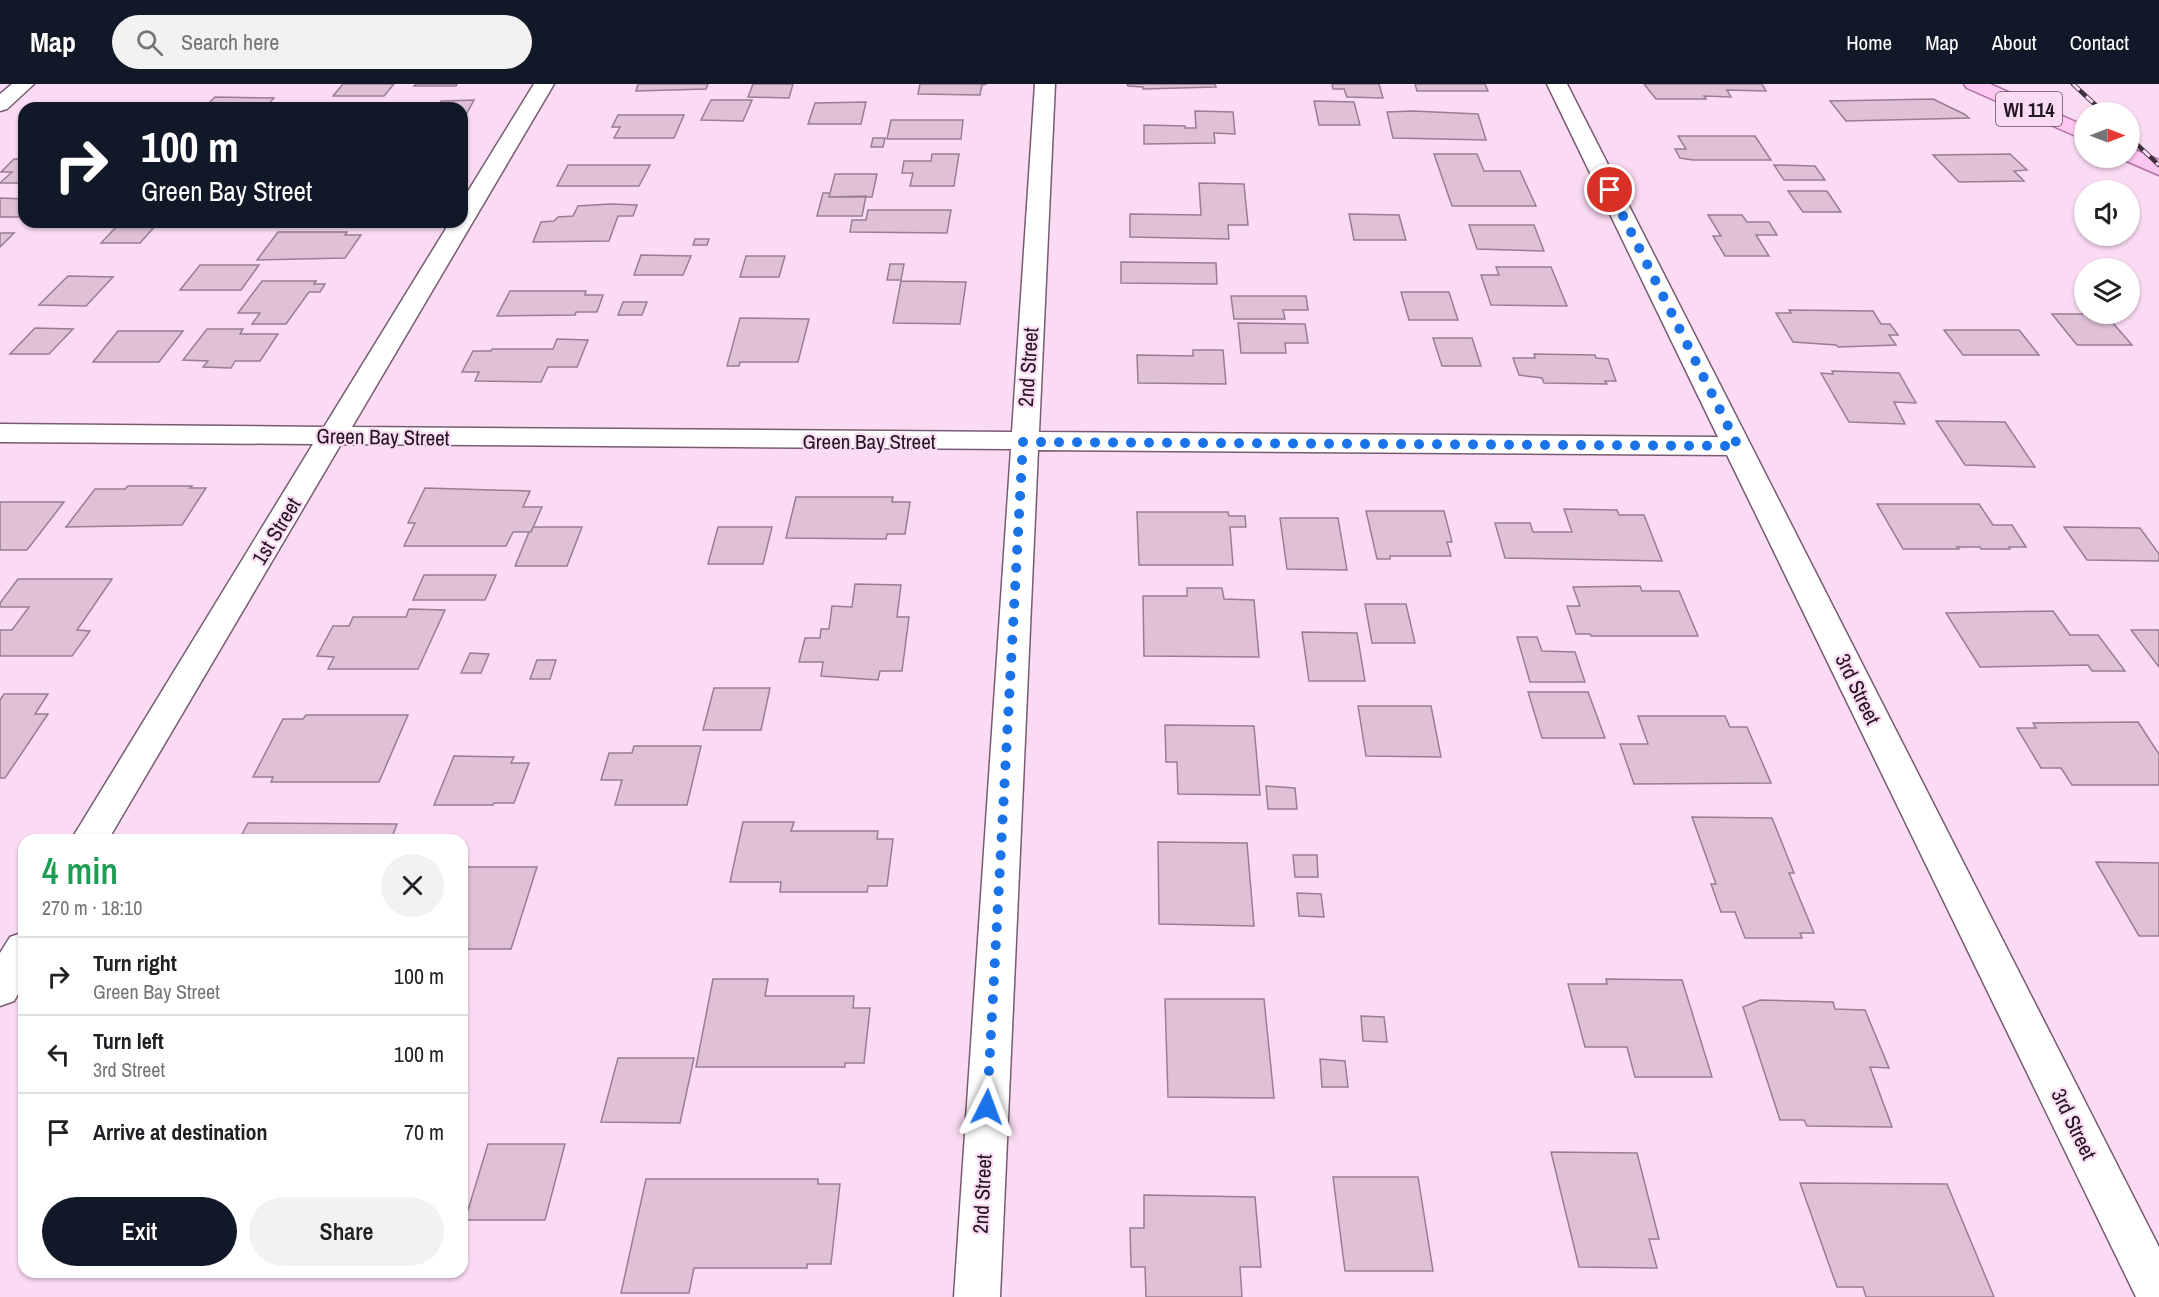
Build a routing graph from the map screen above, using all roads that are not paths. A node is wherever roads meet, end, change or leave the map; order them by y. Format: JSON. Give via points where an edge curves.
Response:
{"nodes":[{"id":1,"x":24,"y":84,"type":"edge"},
{"id":2,"x":544,"y":84,"type":"edge"},
{"id":3,"x":1045,"y":84,"type":"edge"},
{"id":4,"x":1557,"y":84,"type":"edge"},
{"id":5,"x":1974,"y":84,"type":"edge"},
{"id":6,"x":0,"y":105,"type":"edge"},
{"id":7,"x":2074,"y":129,"type":"edge"},
{"id":8,"x":2140,"y":159,"type":"edge"},
{"id":9,"x":2159,"y":168,"type":"edge"},
{"id":10,"x":468,"y":209,"type":"edge"},
{"id":11,"x":457,"y":228,"type":"edge"},
{"id":12,"x":0,"y":433,"type":"edge"},
{"id":13,"x":333,"y":436,"type":"junction"},
{"id":14,"x":1023,"y":442,"type":"junction"},
{"id":15,"x":1738,"y":446,"type":"junction"},
{"id":16,"x":94,"y":834,"type":"edge"},
{"id":17,"x":18,"y":959,"type":"edge"},
{"id":18,"x":0,"y":988,"type":"edge"},
{"id":19,"x":2159,"y":1294,"type":"edge"},
{"id":20,"x":977,"y":1297,"type":"edge"}],
"edges":[{"from":1,"to":6,"type":"street"},
{"from":2,"to":10,"type":"street","name":"1st Street"},
{"from":3,"to":14,"type":"street","name":"2nd Street"},
{"from":4,"to":15,"type":"street","name":"3rd Street"},
{"from":5,"to":7,"type":"main road","number":"WI 114"},
{"from":8,"to":9,"type":"main road"},
{"from":11,"to":13,"type":"street","name":"1st Street"},
{"from":12,"to":13,"type":"street","name":"Green Bay Street"},
{"from":13,"to":14,"type":"street","name":"Green Bay Street"},
{"from":13,"to":16,"type":"street","name":"1st Street"},
{"from":14,"to":15,"type":"street","name":"Green Bay Street"},
{"from":14,"to":20,"type":"street","name":"2nd Street"},
{"from":15,"to":19,"type":"street","name":"3rd Street"},
{"from":17,"to":18,"type":"street"}]}
